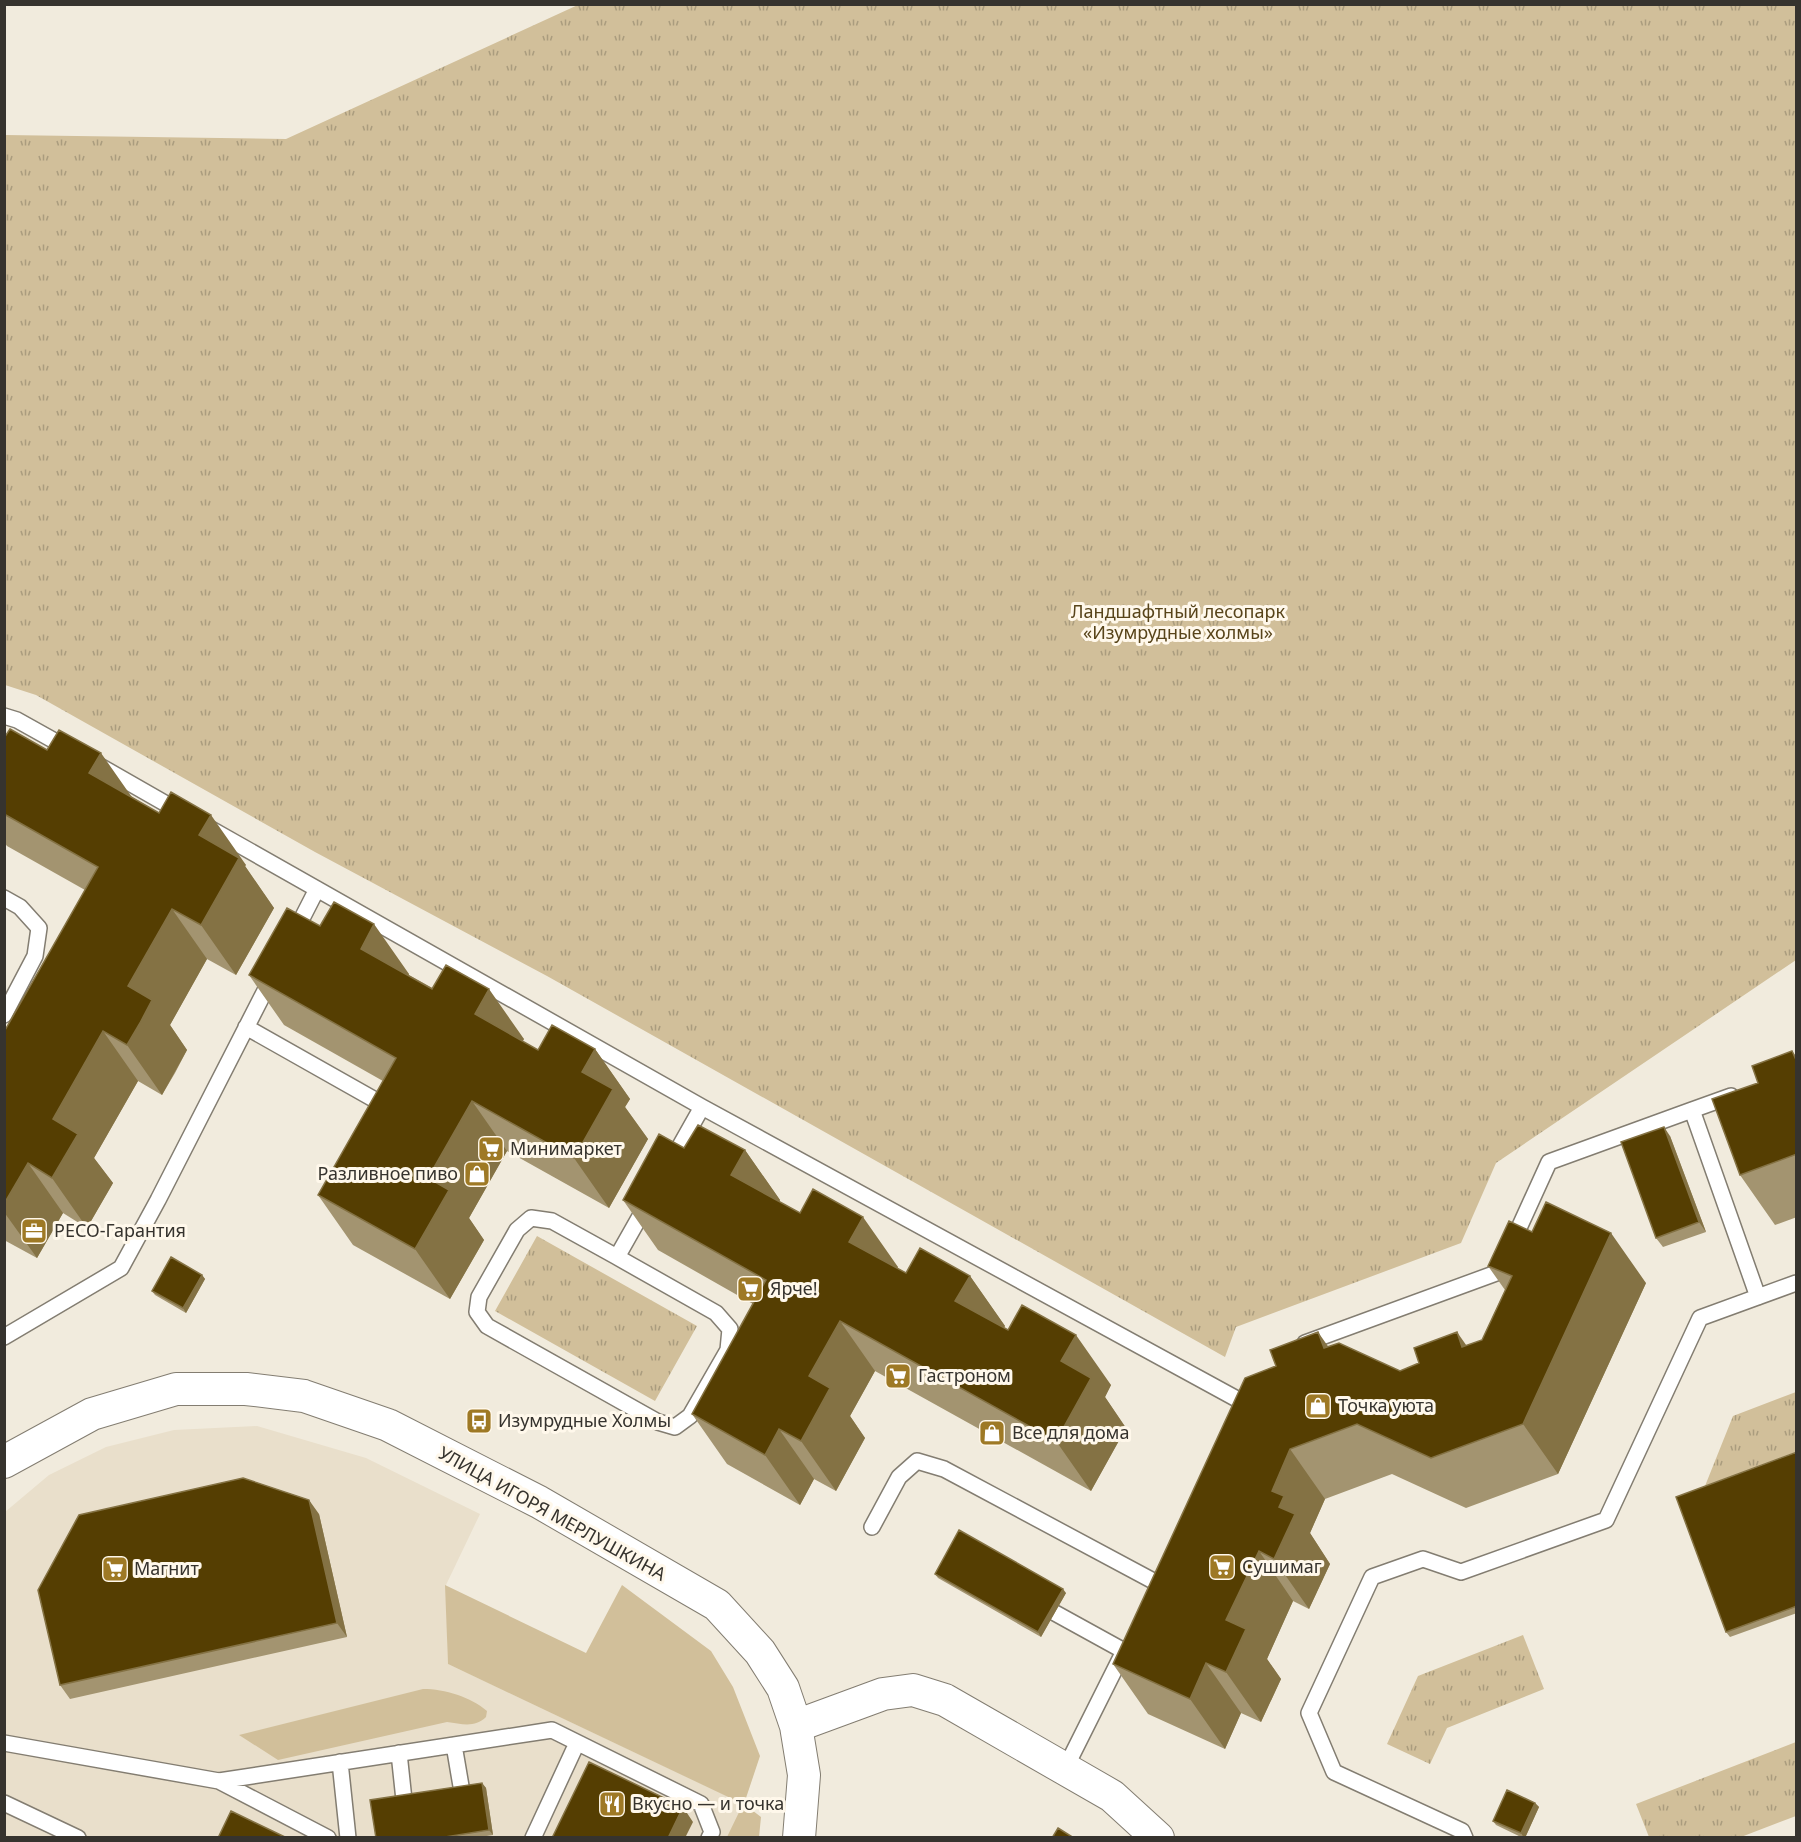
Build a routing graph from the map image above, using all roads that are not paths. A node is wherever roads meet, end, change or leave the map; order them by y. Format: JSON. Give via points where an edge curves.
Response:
{"nodes":[{"id":1,"x":11,"y":718,"type":"edge"},
{"id":2,"x":9,"y":734,"type":"edge"},
{"id":3,"x":317,"y":889,"type":"junction"},
{"id":4,"x":4,"y":898,"type":"edge"},
{"id":5,"x":4,"y":1015,"type":"edge"},
{"id":6,"x":246,"y":1027,"type":"junction"},
{"id":7,"x":1744,"y":1091,"type":"edge"},
{"id":8,"x":702,"y":1107,"type":"junction"},
{"id":9,"x":1692,"y":1110,"type":"junction"},
{"id":10,"x":372,"y":1125,"type":"edge"},
{"id":11,"x":1643,"y":1127,"type":"junction"},
{"id":12,"x":1650,"y":1144,"type":"edge"},
{"id":13,"x":617,"y":1257,"type":"junction"},
{"id":14,"x":1797,"y":1283,"type":"edge"},
{"id":15,"x":1758,"y":1297,"type":"junction"},
{"id":16,"x":4,"y":1337,"type":"edge"},
{"id":17,"x":1294,"y":1352,"type":"edge"},
{"id":18,"x":1247,"y":1405,"type":"edge"},
{"id":19,"x":4,"y":1462,"type":"edge"},
{"id":20,"x":872,"y":1527,"type":"dead end"},
{"id":21,"x":1158,"y":1583,"type":"edge"},
{"id":22,"x":1055,"y":1613,"type":"edge"},
{"id":23,"x":796,"y":1725,"type":"junction"},
{"id":24,"x":4,"y":1743,"type":"edge"},
{"id":25,"x":578,"y":1743,"type":"junction"},
{"id":26,"x":454,"y":1745,"type":"junction"},
{"id":27,"x":399,"y":1753,"type":"junction"},
{"id":28,"x":340,"y":1762,"type":"junction"},
{"id":29,"x":1065,"y":1769,"type":"junction"},
{"id":30,"x":219,"y":1781,"type":"junction"},
{"id":31,"x":462,"y":1792,"type":"edge"},
{"id":32,"x":404,"y":1800,"type":"edge"},
{"id":33,"x":4,"y":1803,"type":"edge"},
{"id":34,"x":1158,"y":1837,"type":"edge"},
{"id":35,"x":78,"y":1838,"type":"edge"},
{"id":36,"x":328,"y":1838,"type":"edge"},
{"id":37,"x":348,"y":1838,"type":"edge"},
{"id":38,"x":533,"y":1838,"type":"edge"},
{"id":39,"x":709,"y":1838,"type":"edge"},
{"id":40,"x":799,"y":1838,"type":"edge"},
{"id":41,"x":1465,"y":1838,"type":"edge"}],
"edges":[{"from":1,"to":2,"type":"lane"},
{"from":1,"to":3,"type":"lane"},
{"from":3,"to":6,"type":"lane"},
{"from":3,"to":8,"type":"lane"},
{"from":4,"to":5,"type":"lane","via":[[20,907],[39,928],[35,956]]},
{"from":6,"to":10,"type":"lane","via":[[384,1105]]},
{"from":6,"to":16,"type":"lane","via":[[121,1268]]},
{"from":7,"to":9,"type":"lane"},
{"from":8,"to":13,"type":"lane"},
{"from":8,"to":18,"type":"lane"},
{"from":9,"to":11,"type":"lane"},
{"from":9,"to":15,"type":"lane"},
{"from":11,"to":12,"type":"lane"},
{"from":11,"to":17,"type":"lane","via":[[1549,1162],[1498,1272],[1300,1345]]},
{"from":13,"to":13,"type":"lane","via":[[552,1221],[531,1218],[517,1230],[479,1297],[477,1312],[487,1326],[658,1422],[675,1427],[690,1416],[728,1350],[730,1329],[716,1313]]},
{"from":14,"to":15,"type":"lane"},
{"from":15,"to":41,"type":"lane","via":[[1700,1317],[1606,1520],[1461,1572],[1423,1559],[1372,1577],[1309,1713],[1334,1772],[1462,1831]]},
{"from":19,"to":23,"type":"street","name":"УЛИЦА ИГОРЯ МЕРЛУШКИНА","via":[[92,1414],[176,1389],[246,1389],[304,1396],[388,1425],[539,1502],[717,1605],[760,1652],[783,1688]]},
{"from":20,"to":21,"type":"lane","via":[[899,1478],[917,1461],[944,1469]]},
{"from":22,"to":29,"type":"lane","via":[[1126,1646]]},
{"from":23,"to":29,"type":"street","via":[[883,1694],[913,1690],[945,1700]]},
{"from":23,"to":40,"type":"street","name":"УЛИЦА ИГОРЯ МЕРЛУШКИНА","via":[[804,1775]]},
{"from":24,"to":30,"type":"lane"},
{"from":25,"to":26,"type":"lane","via":[[552,1730]]},
{"from":25,"to":38,"type":"lane"},
{"from":25,"to":39,"type":"lane","via":[[701,1804],[712,1832]]},
{"from":26,"to":27,"type":"lane"},
{"from":26,"to":31,"type":"lane"},
{"from":27,"to":28,"type":"lane"},
{"from":27,"to":32,"type":"lane"},
{"from":28,"to":30,"type":"lane"},
{"from":28,"to":37,"type":"lane"},
{"from":29,"to":34,"type":"street","via":[[1112,1796]]},
{"from":30,"to":36,"type":"lane"},
{"from":33,"to":35,"type":"lane"}]}
